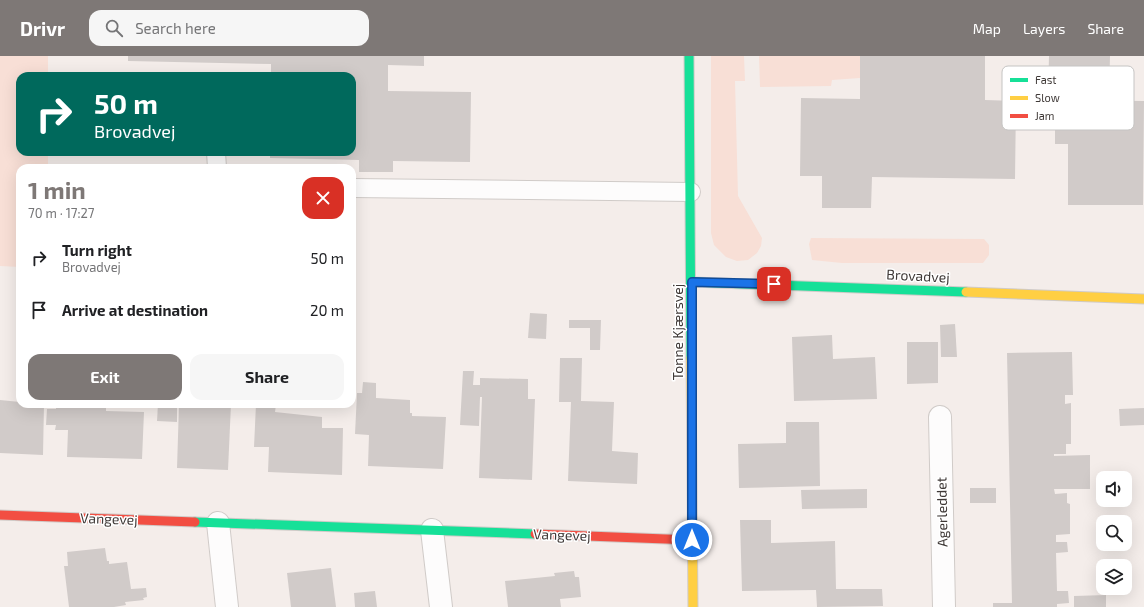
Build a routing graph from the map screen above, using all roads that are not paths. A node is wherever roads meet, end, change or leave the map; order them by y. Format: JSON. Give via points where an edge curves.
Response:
{"nodes":[{"id":1,"x":690,"y":56,"type":"edge"},
{"id":2,"x":356,"y":188,"type":"edge"},
{"id":3,"x":691,"y":192,"type":"junction"},
{"id":4,"x":692,"y":282,"type":"junction"},
{"id":5,"x":1144,"y":299,"type":"edge"},
{"id":6,"x":940,"y":417,"type":"dead end"},
{"id":7,"x":0,"y":515,"type":"edge"},
{"id":8,"x":218,"y":523,"type":"junction"},
{"id":9,"x":432,"y":530,"type":"junction"},
{"id":10,"x":692,"y":540,"type":"junction"},
{"id":11,"x":227,"y":607,"type":"edge"},
{"id":12,"x":441,"y":607,"type":"edge"},
{"id":13,"x":693,"y":607,"type":"edge"},
{"id":14,"x":944,"y":607,"type":"edge"}],
"edges":[{"from":1,"to":3,"type":"street","name":"Tonne Kjærsvej"},
{"from":2,"to":3,"type":"lane"},
{"from":3,"to":4,"type":"street","name":"Tonne Kjærsvej"},
{"from":4,"to":5,"type":"street","name":"Brovadvej"},
{"from":4,"to":10,"type":"street","name":"Tonne Kjærsvej"},
{"from":6,"to":14,"type":"street","name":"Agerleddet"},
{"from":7,"to":8,"type":"street","name":"Vangevej"},
{"from":8,"to":9,"type":"street","name":"Vangevej"},
{"from":8,"to":11,"type":"street"},
{"from":9,"to":10,"type":"street","name":"Vangevej"},
{"from":9,"to":12,"type":"street"},
{"from":10,"to":13,"type":"street","name":"Tonne Kjærsvej"}]}
